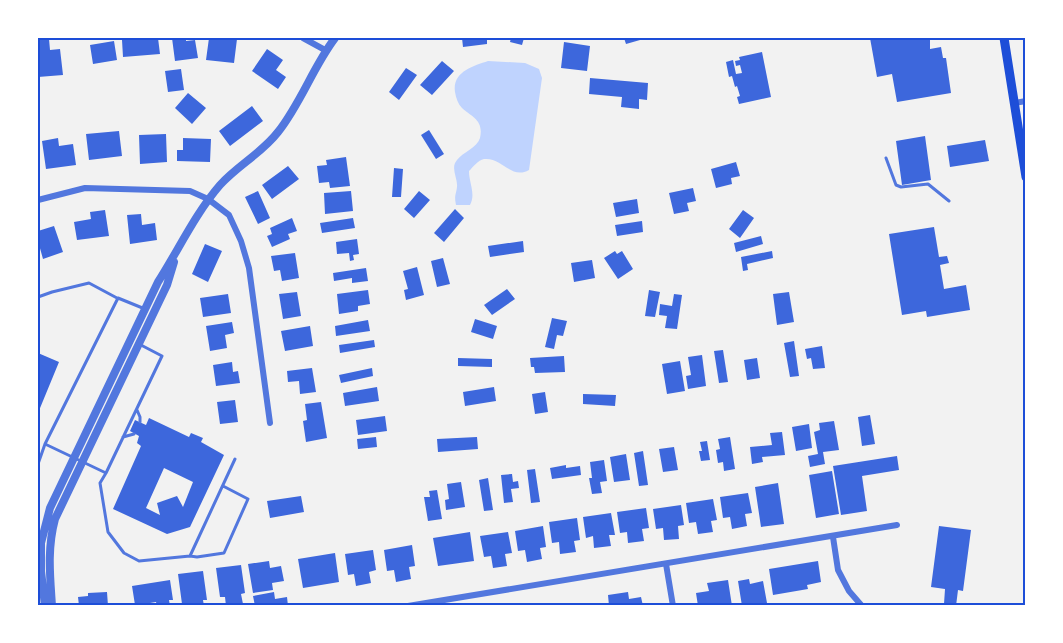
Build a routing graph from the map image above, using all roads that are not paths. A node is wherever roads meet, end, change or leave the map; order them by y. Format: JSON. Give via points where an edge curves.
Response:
{"nodes":[{"id":1,"x":303,"y":38,"type":"edge"},
{"id":2,"x":335,"y":38,"type":"edge"},
{"id":3,"x":1004,"y":38,"type":"edge"},
{"id":4,"x":325,"y":50,"type":"junction"},
{"id":5,"x":1026,"y":100,"type":"edge"},
{"id":6,"x":1014,"y":102,"type":"junction"},
{"id":7,"x":886,"y":158,"type":"dead end"},
{"id":8,"x":1026,"y":177,"type":"edge"},
{"id":9,"x":208,"y":199,"type":"junction"},
{"id":10,"x":38,"y":200,"type":"edge"},
{"id":11,"x":949,"y":201,"type":"dead end"},
{"id":12,"x":177,"y":252,"type":"junction"},
{"id":13,"x":38,"y":297,"type":"edge"},
{"id":14,"x":118,"y":298,"type":"junction"},
{"id":15,"x":145,"y":309,"type":"junction"},
{"id":16,"x":138,"y":344,"type":"junction"},
{"id":17,"x":137,"y":409,"type":"junction"},
{"id":18,"x":140,"y":422,"type":"dead end"},
{"id":19,"x":270,"y":423,"type":"dead end"},
{"id":20,"x":134,"y":434,"type":"dead end"},
{"id":21,"x":123,"y":437,"type":"junction"},
{"id":22,"x":45,"y":444,"type":"junction"},
{"id":23,"x":73,"y":457,"type":"junction"},
{"id":24,"x":235,"y":459,"type":"dead end"},
{"id":25,"x":82,"y":461,"type":"junction"},
{"id":26,"x":38,"y":464,"type":"edge"},
{"id":27,"x":106,"y":473,"type":"junction"},
{"id":28,"x":223,"y":486,"type":"junction"},
{"id":29,"x":897,"y":525,"type":"dead end"},
{"id":30,"x":833,"y":537,"type":"junction"},
{"id":31,"x":39,"y":553,"type":"edge"},
{"id":32,"x":190,"y":556,"type":"junction"},
{"id":33,"x":666,"y":564,"type":"junction"},
{"id":34,"x":45,"y":606,"type":"edge"},
{"id":35,"x":52,"y":606,"type":"edge"},
{"id":36,"x":408,"y":606,"type":"edge"},
{"id":37,"x":673,"y":606,"type":"edge"},
{"id":38,"x":862,"y":606,"type":"edge"}],
"edges":[{"from":1,"to":4,"type":"street"},
{"from":2,"to":4,"type":"street"},
{"from":3,"to":6,"type":"main road"},
{"from":4,"to":9,"type":"street","via":[[277,133]]},
{"from":5,"to":6,"type":"street"},
{"from":6,"to":8,"type":"main road"},
{"from":7,"to":11,"type":"lane","via":[[896,185],[928,184]]},
{"from":9,"to":10,"type":"street","via":[[190,191],[85,188]]},
{"from":9,"to":12,"type":"street"},
{"from":9,"to":19,"type":"street","via":[[229,215],[249,268]]},
{"from":12,"to":15,"type":"street"},
{"from":12,"to":16,"type":"street","via":[[167,285]]},
{"from":13,"to":14,"type":"lane","via":[[90,283]]},
{"from":14,"to":15,"type":"lane"},
{"from":14,"to":22,"type":"lane"},
{"from":15,"to":23,"type":"street"},
{"from":16,"to":17,"type":"lane","via":[[162,356]]},
{"from":16,"to":25,"type":"street"},
{"from":17,"to":18,"type":"lane"},
{"from":17,"to":21,"type":"lane"},
{"from":20,"to":21,"type":"lane"},
{"from":21,"to":27,"type":"lane"},
{"from":22,"to":23,"type":"lane"},
{"from":22,"to":26,"type":"lane"},
{"from":23,"to":25,"type":"lane"},
{"from":23,"to":31,"type":"street","via":[[50,508]]},
{"from":24,"to":28,"type":"lane"},
{"from":25,"to":27,"type":"lane"},
{"from":25,"to":35,"type":"street","via":[[51,535]]},
{"from":27,"to":32,"type":"lane","via":[[100,483],[108,532],[124,553],[139,561]]},
{"from":28,"to":32,"type":"lane"},
{"from":28,"to":32,"type":"lane","via":[[248,499],[224,553]]},
{"from":29,"to":30,"type":"street"},
{"from":30,"to":33,"type":"street"},
{"from":30,"to":38,"type":"street","via":[[838,570]]},
{"from":31,"to":34,"type":"street"},
{"from":33,"to":36,"type":"street"},
{"from":33,"to":37,"type":"street"}]}
